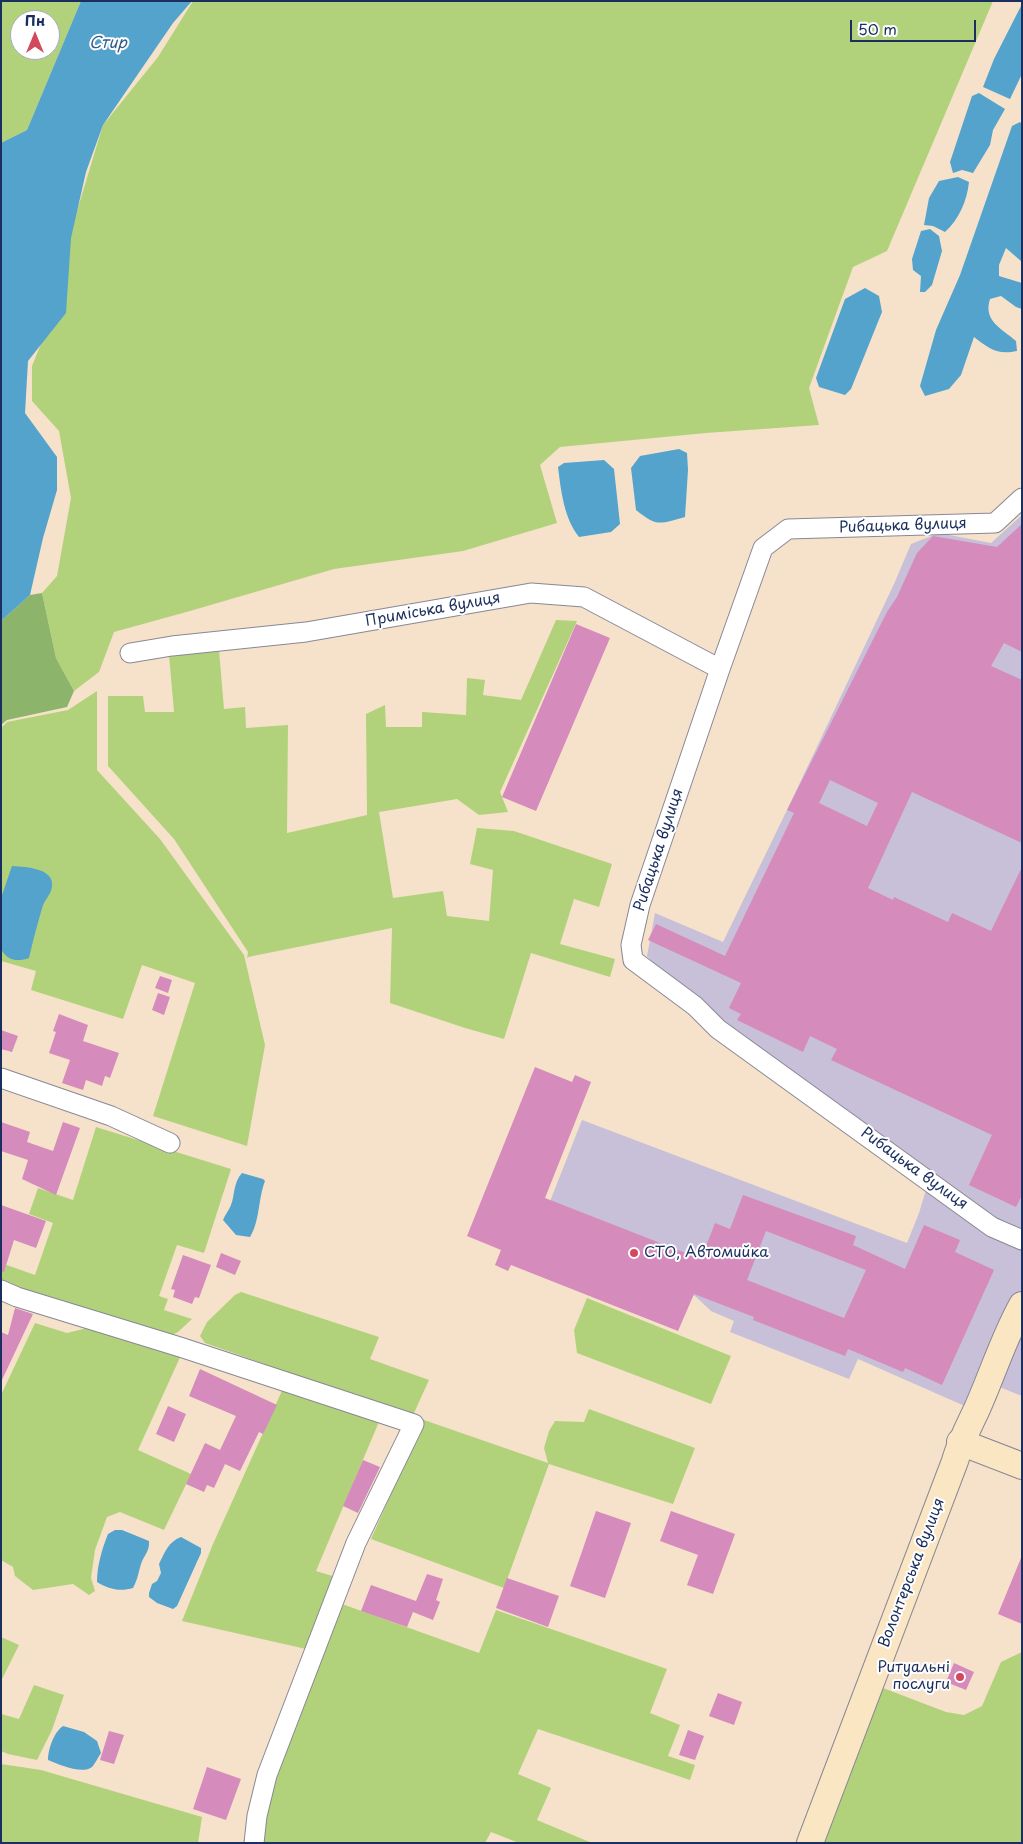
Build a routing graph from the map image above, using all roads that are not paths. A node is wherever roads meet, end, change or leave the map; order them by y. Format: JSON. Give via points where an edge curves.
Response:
{"nodes":[{"id":1,"x":1022,"y":498,"type":"edge"},
{"id":2,"x":130,"y":653,"type":"dead end"},
{"id":3,"x":720,"y":669,"type":"junction"},
{"id":4,"x":1,"y":1078,"type":"edge"},
{"id":5,"x":170,"y":1143,"type":"dead end"},
{"id":6,"x":1022,"y":1240,"type":"edge"},
{"id":7,"x":1,"y":1290,"type":"edge"},
{"id":8,"x":1022,"y":1305,"type":"edge"},
{"id":9,"x":960,"y":1442,"type":"junction"},
{"id":10,"x":1022,"y":1466,"type":"edge"},
{"id":11,"x":254,"y":1843,"type":"edge"},
{"id":12,"x":810,"y":1843,"type":"edge"}],
"edges":[{"from":1,"to":3,"type":"street","name":"Рибацька вулиця","via":[[995,523],[788,529],[763,548]]},
{"from":2,"to":3,"type":"street","name":"Приміська вулиця","via":[[306,632],[531,593],[584,597]]},
{"from":3,"to":6,"type":"street","name":"Рибацька вулиця","via":[[640,905],[631,945],[633,960],[695,1006],[718,1029],[992,1227]]},
{"from":4,"to":5,"type":"street","via":[[111,1116]]},
{"from":7,"to":11,"type":"street","via":[[414,1424],[356,1543],[270,1766],[257,1816]]},
{"from":8,"to":9,"type":"street","name":"Волонтерська вулиця"},
{"from":9,"to":10,"type":"street"},
{"from":9,"to":12,"type":"street","name":"Волонтерська вулиця"}]}
